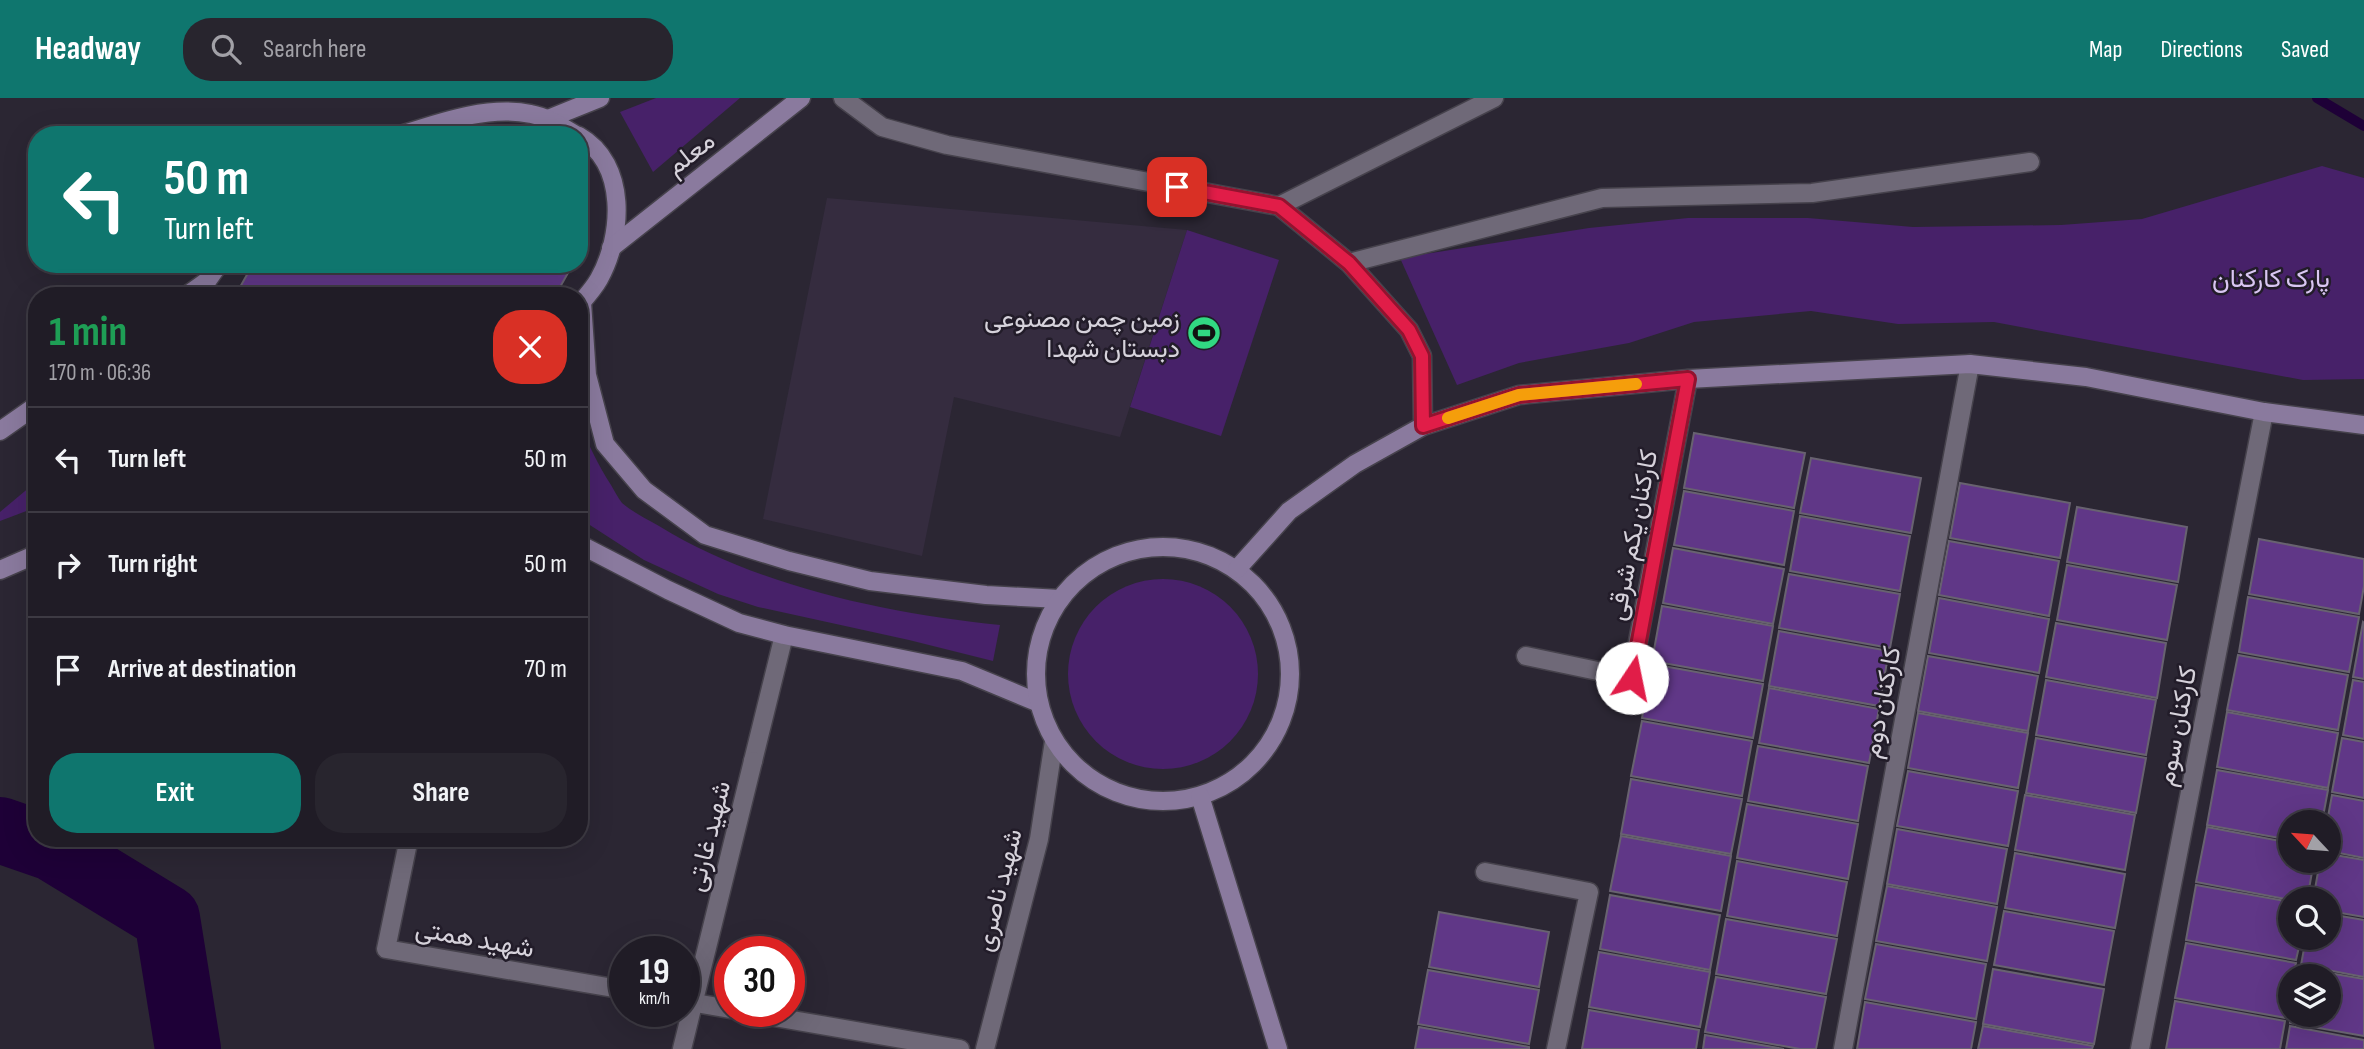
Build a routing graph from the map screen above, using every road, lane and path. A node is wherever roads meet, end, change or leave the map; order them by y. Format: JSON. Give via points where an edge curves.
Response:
{"nodes":[{"id":1,"x":600,"y":98,"type":"edge"},
{"id":2,"x":802,"y":98,"type":"edge"},
{"id":3,"x":843,"y":98,"type":"edge"},
{"id":4,"x":1494,"y":98,"type":"edge"},
{"id":5,"x":548,"y":119,"type":"junction"},
{"id":6,"x":427,"y":126,"type":"edge"},
{"id":7,"x":560,"y":126,"type":"edge"},
{"id":8,"x":588,"y":142,"type":"edge"},
{"id":9,"x":2029,"y":162,"type":"dead end"},
{"id":10,"x":1279,"y":206,"type":"junction"},
{"id":11,"x":611,"y":248,"type":"junction"},
{"id":12,"x":1349,"y":263,"type":"junction"},
{"id":13,"x":588,"y":294,"type":"edge"},
{"id":14,"x":1970,"y":364,"type":"junction"},
{"id":15,"x":588,"y":379,"type":"edge"},
{"id":16,"x":1688,"y":379,"type":"junction"},
{"id":17,"x":28,"y":411,"type":"edge"},
{"id":18,"x":2264,"y":412,"type":"junction"},
{"id":19,"x":2360,"y":422,"type":"edge"},
{"id":20,"x":1423,"y":426,"type":"junction"},
{"id":21,"x":0,"y":431,"type":"edge"},
{"id":22,"x":588,"y":549,"type":"edge"},
{"id":23,"x":28,"y":558,"type":"edge"},
{"id":24,"x":1237,"y":569,"type":"junction"},
{"id":25,"x":0,"y":570,"type":"edge"},
{"id":26,"x":1060,"y":599,"type":"junction"},
{"id":27,"x":784,"y":635,"type":"junction"},
{"id":28,"x":1526,"y":656,"type":"dead end"},
{"id":29,"x":1039,"y":703,"type":"junction"},
{"id":30,"x":1054,"y":741,"type":"junction"},
{"id":31,"x":1200,"y":796,"type":"junction"},
{"id":32,"x":407,"y":847,"type":"edge"},
{"id":33,"x":1485,"y":872,"type":"dead end"},
{"id":34,"x":700,"y":960,"type":"edge"},
{"id":35,"x":609,"y":987,"type":"edge"},
{"id":36,"x":805,"y":1022,"type":"edge"},
{"id":37,"x":685,"y":1027,"type":"edge"},
{"id":38,"x":682,"y":1049,"type":"edge"},
{"id":39,"x":960,"y":1049,"type":"edge"},
{"id":40,"x":985,"y":1049,"type":"edge"},
{"id":41,"x":1278,"y":1049,"type":"edge"},
{"id":42,"x":1556,"y":1049,"type":"edge"},
{"id":43,"x":1843,"y":1049,"type":"edge"},
{"id":44,"x":2140,"y":1049,"type":"edge"}],
"edges":[{"from":1,"to":5,"type":"street"},
{"from":2,"to":11,"type":"street","name":"معلم"},
{"from":3,"to":10,"type":"street","via":[[882,127],[947,145]]},
{"from":4,"to":10,"type":"street"},
{"from":5,"to":6,"type":"street","via":[[499,112]]},
{"from":5,"to":7,"type":"street"},
{"from":8,"to":11,"type":"street","via":[[610,171],[616,195]]},
{"from":9,"to":12,"type":"street","via":[[1812,193],[1602,198]]},
{"from":10,"to":12,"type":"street"},
{"from":11,"to":13,"type":"street"},
{"from":12,"to":20,"type":"street","via":[[1409,330],[1422,356]]},
{"from":14,"to":16,"type":"street"},
{"from":14,"to":18,"type":"street","via":[[2086,377]]},
{"from":14,"to":43,"type":"street","name":"کارکنان دوم"},
{"from":15,"to":26,"type":"street","via":[[605,444],[644,490],[705,535],[870,581]]},
{"from":16,"to":20,"type":"street","via":[[1519,395]]},
{"from":16,"to":28,"type":"street","name":"کارکنان یکم شرقی","via":[[1632,678]]},
{"from":17,"to":21,"type":"street"},
{"from":18,"to":19,"type":"street"},
{"from":18,"to":44,"type":"street","name":"کارکنان سوم"},
{"from":20,"to":24,"type":"street","via":[[1355,464],[1289,511]]},
{"from":22,"to":27,"type":"street","via":[[739,623]]},
{"from":23,"to":25,"type":"street"},
{"from":24,"to":26,"type":"street","via":[[1192,549],[1142,548],[1097,565]]},
{"from":24,"to":31,"type":"street","via":[[1270,603],[1281,624],[1291,670],[1289,694],[1273,739],[1259,758],[1231,781]]},
{"from":26,"to":29,"type":"street","via":[[1041,638],[1036,681]]},
{"from":27,"to":29,"type":"street","via":[[962,671]]},
{"from":27,"to":34,"type":"street","name":"شهید غارتی"},
{"from":29,"to":30,"type":"street"},
{"from":30,"to":31,"type":"street","via":[[1086,776],[1129,797],[1153,802]]},
{"from":30,"to":40,"type":"street","name":"شهید ناصری","via":[[1039,839]]},
{"from":31,"to":41,"type":"street"},
{"from":32,"to":35,"type":"street","name":"شهید همتی","via":[[386,949]]},
{"from":33,"to":42,"type":"street","via":[[1589,892]]},
{"from":36,"to":39,"type":"street"},
{"from":37,"to":38,"type":"street","name":"شهید غارتی"}]}
